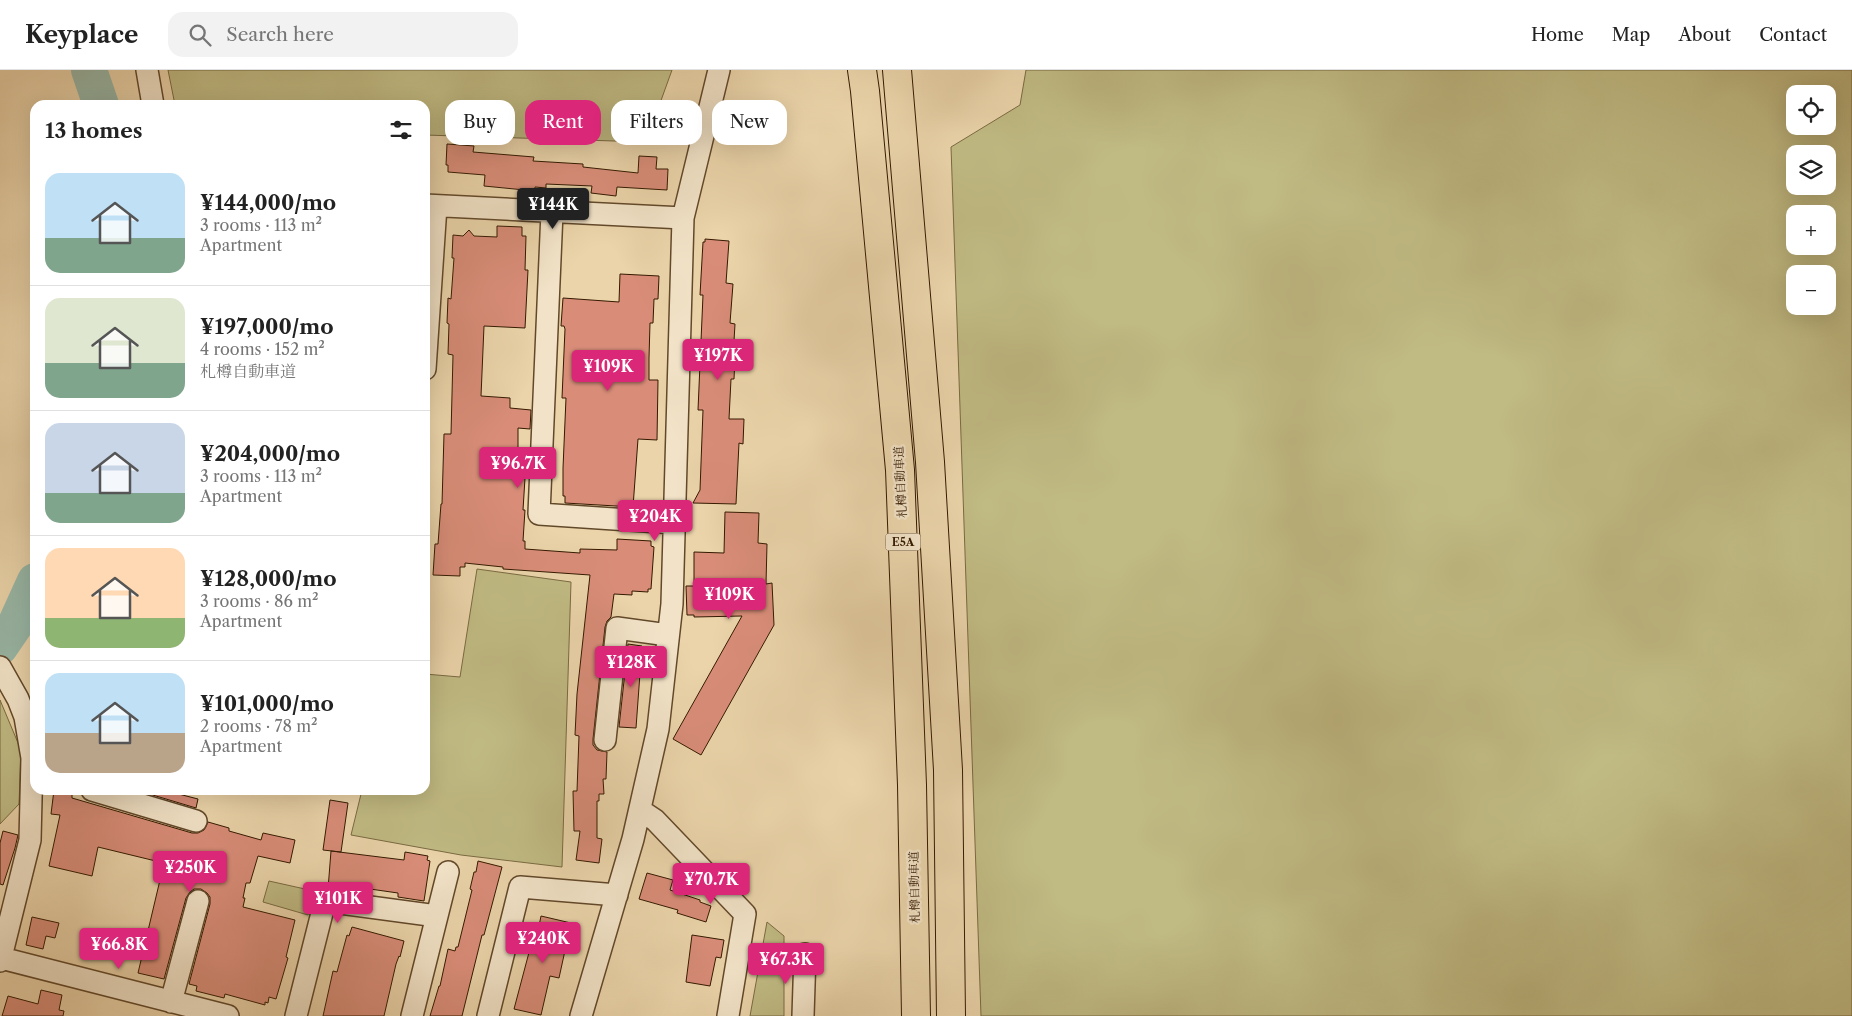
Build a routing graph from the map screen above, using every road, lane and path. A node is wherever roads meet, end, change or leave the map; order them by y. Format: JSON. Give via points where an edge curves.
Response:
{"nodes":[{"id":1,"x":147,"y":70,"type":"edge"},
{"id":2,"x":720,"y":70,"type":"edge"},
{"id":3,"x":862,"y":70,"type":"edge"},
{"id":4,"x":897,"y":70,"type":"edge"},
{"id":5,"x":152,"y":100,"type":"edge"},
{"id":6,"x":430,"y":206,"type":"edge"},
{"id":7,"x":552,"y":212,"type":"junction"},
{"id":8,"x":683,"y":218,"type":"junction"},
{"id":9,"x":674,"y":523,"type":"junction"},
{"id":10,"x":668,"y":635,"type":"junction"},
{"id":11,"x":0,"y":667,"type":"edge"},
{"id":12,"x":26,"y":709,"type":"edge"},
{"id":13,"x":605,"y":740,"type":"dead end"},
{"id":14,"x":30,"y":742,"type":"edge"},
{"id":15,"x":32,"y":795,"type":"edge"},
{"id":16,"x":109,"y":795,"type":"edge"},
{"id":17,"x":640,"y":810,"type":"junction"},
{"id":18,"x":196,"y":821,"type":"dead end"},
{"id":19,"x":448,"y":872,"type":"dead end"},
{"id":20,"x":617,"y":895,"type":"junction"},
{"id":21,"x":198,"y":901,"type":"dead end"},
{"id":22,"x":437,"y":916,"type":"junction"},
{"id":23,"x":805,"y":954,"type":"dead end"},
{"id":24,"x":0,"y":960,"type":"edge"},
{"id":25,"x":171,"y":1002,"type":"junction"},
{"id":26,"x":228,"y":1016,"type":"edge"},
{"id":27,"x":296,"y":1016,"type":"edge"},
{"id":28,"x":412,"y":1016,"type":"edge"},
{"id":29,"x":488,"y":1016,"type":"edge"},
{"id":30,"x":581,"y":1016,"type":"edge"},
{"id":31,"x":728,"y":1016,"type":"edge"},
{"id":32,"x":803,"y":1016,"type":"edge"},
{"id":33,"x":916,"y":1016,"type":"edge"},
{"id":34,"x":952,"y":1016,"type":"edge"}],
"edges":[{"from":1,"to":5,"type":"street"},
{"from":2,"to":8,"type":"street"},
{"from":3,"to":33,"type":"highway","name":"札樽自動車道","number":"E5A","via":[[900,470],[912,784]]},
{"from":4,"to":34,"type":"highway","number":"E5A","via":[[930,462],[947,760]]},
{"from":6,"to":7,"type":"street"},
{"from":7,"to":8,"type":"street"},
{"from":7,"to":9,"type":"street","via":[[539,514]]},
{"from":8,"to":9,"type":"street"},
{"from":9,"to":10,"type":"street"},
{"from":10,"to":13,"type":"street","via":[[617,628]]},
{"from":10,"to":17,"type":"street","via":[[658,730]]},
{"from":11,"to":12,"type":"street"},
{"from":12,"to":14,"type":"street"},
{"from":15,"to":24,"type":"street","via":[[30,840]]},
{"from":16,"to":18,"type":"street"},
{"from":17,"to":20,"type":"street"},
{"from":17,"to":31,"type":"street","via":[[655,820],[745,914]]},
{"from":19,"to":22,"type":"street"},
{"from":20,"to":29,"type":"street","via":[[520,887]]},
{"from":20,"to":30,"type":"street"},
{"from":21,"to":25,"type":"street"},
{"from":22,"to":27,"type":"street","via":[[325,901]]},
{"from":22,"to":28,"type":"street"},
{"from":23,"to":32,"type":"street"},
{"from":24,"to":25,"type":"street"},
{"from":25,"to":26,"type":"street"}]}
